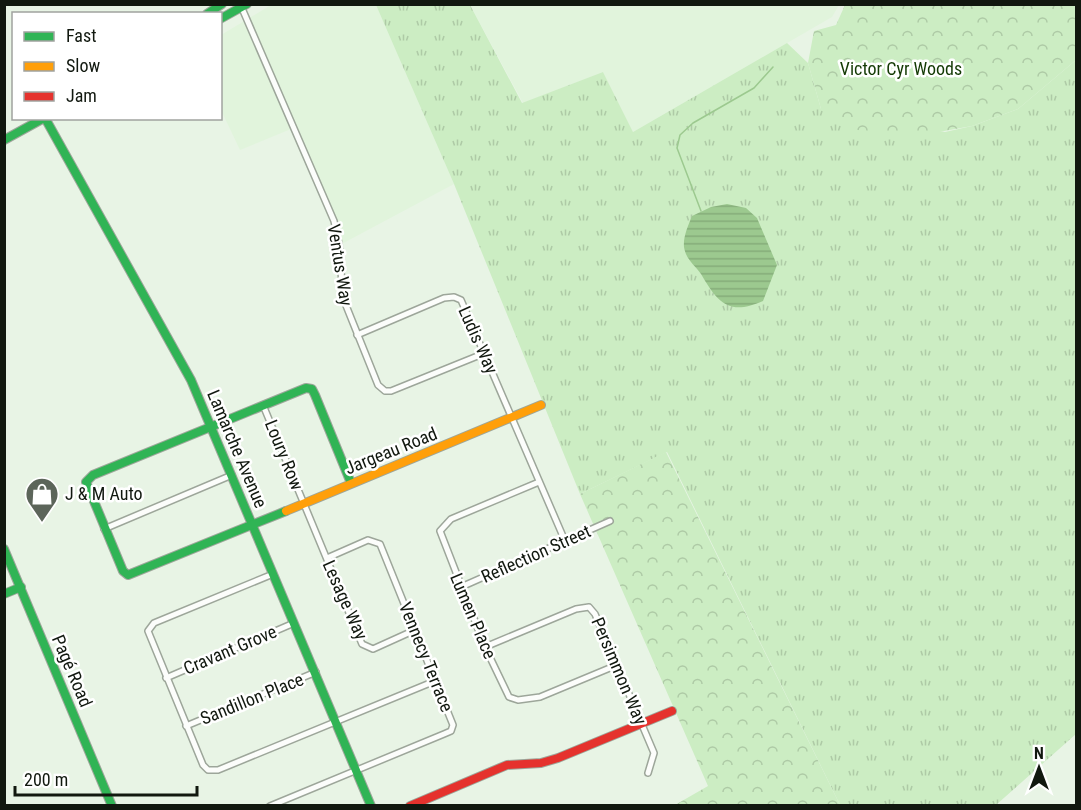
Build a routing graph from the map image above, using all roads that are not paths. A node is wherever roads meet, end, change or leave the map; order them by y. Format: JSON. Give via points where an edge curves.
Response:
{"nodes":[{"id":1,"x":243,"y":5,"type":"edge"},
{"id":2,"x":222,"y":18,"type":"edge"},
{"id":3,"x":40,"y":120,"type":"edge"},
{"id":4,"x":45,"y":120,"type":"edge"},
{"id":5,"x":4,"y":140,"type":"edge"},
{"id":6,"x":357,"y":335,"type":"junction"},
{"id":7,"x":485,"y":353,"type":"junction"},
{"id":8,"x":263,"y":405,"type":"junction"},
{"id":9,"x":541,"y":405,"type":"dead end"},
{"id":10,"x":512,"y":417,"type":"junction"},
{"id":11,"x":212,"y":426,"type":"junction"},
{"id":12,"x":232,"y":475,"type":"junction"},
{"id":13,"x":539,"y":482,"type":"junction"},
{"id":14,"x":351,"y":483,"type":"junction"},
{"id":15,"x":304,"y":504,"type":"junction"},
{"id":16,"x":610,"y":521,"type":"dead end"},
{"id":17,"x":254,"y":525,"type":"junction"},
{"id":18,"x":104,"y":529,"type":"junction"},
{"id":19,"x":565,"y":541,"type":"junction"},
{"id":20,"x":4,"y":549,"type":"edge"},
{"id":21,"x":327,"y":558,"type":"junction"},
{"id":22,"x":273,"y":574,"type":"junction"},
{"id":23,"x":21,"y":587,"type":"junction"},
{"id":24,"x":461,"y":587,"type":"junction"},
{"id":25,"x":4,"y":594,"type":"edge"},
{"id":26,"x":294,"y":622,"type":"junction"},
{"id":27,"x":415,"y":630,"type":"junction"},
{"id":28,"x":485,"y":647,"type":"junction"},
{"id":29,"x":617,"y":665,"type":"junction"},
{"id":30,"x":316,"y":672,"type":"junction"},
{"id":31,"x":166,"y":678,"type":"junction"},
{"id":32,"x":435,"y":681,"type":"junction"},
{"id":33,"x":672,"y":711,"type":"dead end"},
{"id":34,"x":337,"y":721,"type":"junction"},
{"id":35,"x":641,"y":724,"type":"junction"},
{"id":36,"x":186,"y":726,"type":"junction"},
{"id":37,"x":357,"y":770,"type":"junction"},
{"id":38,"x":648,"y":773,"type":"dead end"},
{"id":39,"x":430,"y":802,"type":"edge"},
{"id":40,"x":112,"y":806,"type":"edge"},
{"id":41,"x":270,"y":806,"type":"edge"},
{"id":42,"x":371,"y":806,"type":"edge"},
{"id":43,"x":410,"y":806,"type":"edge"}],
"edges":[{"from":1,"to":2,"type":"street"},
{"from":1,"to":6,"type":"street","name":"Ventus Way","via":[[334,221],[340,250],[341,290]]},
{"from":3,"to":5,"type":"street"},
{"from":4,"to":11,"type":"street","name":"Lamarche Avenue","via":[[185,368]]},
{"from":6,"to":7,"type":"street","name":"Ventus Way","via":[[376,381],[387,391]]},
{"from":6,"to":7,"type":"street","name":"Ludis Way","via":[[442,299],[456,297],[466,308]]},
{"from":7,"to":10,"type":"street","name":"Ludis Way"},
{"from":8,"to":11,"type":"street"},
{"from":8,"to":14,"type":"street","via":[[299,390],[312,389]]},
{"from":8,"to":15,"type":"street","name":"Loury Row"},
{"from":9,"to":10,"type":"street","name":"Jargeau Road"},
{"from":10,"to":13,"type":"street","name":"Ludis Way"},
{"from":10,"to":14,"type":"street","name":"Jargeau Road"},
{"from":11,"to":12,"type":"street","name":"Lamarche Avenue"},
{"from":11,"to":18,"type":"street","via":[[87,479],[86,489]]},
{"from":12,"to":17,"type":"street","name":"Lamarche Avenue"},
{"from":12,"to":18,"type":"street"},
{"from":13,"to":19,"type":"street","name":"Ludis Way"},
{"from":13,"to":24,"type":"street","name":"Lumen Place","via":[[451,519],[441,527],[440,537]]},
{"from":14,"to":15,"type":"street","name":"Jargeau Road"},
{"from":15,"to":17,"type":"street","name":"Jargeau Road"},
{"from":15,"to":21,"type":"street","name":"Lesage Way"},
{"from":16,"to":19,"type":"street","name":"Reflection Street"},
{"from":17,"to":18,"type":"street","name":"Jargeau Road","via":[[128,575],[123,572]]},
{"from":17,"to":22,"type":"street","name":"Lamarche Avenue"},
{"from":19,"to":24,"type":"street","name":"Reflection Street"},
{"from":20,"to":23,"type":"street","name":"Pagé Road"},
{"from":21,"to":27,"type":"street","name":"Vennecy Terrace","via":[[368,540],[380,544]]},
{"from":21,"to":27,"type":"street","name":"Lesage Way","via":[[362,644],[373,649]]},
{"from":22,"to":26,"type":"street","name":"Lamarche Avenue"},
{"from":22,"to":31,"type":"street","via":[[150,626],[148,637]]},
{"from":23,"to":25,"type":"street"},
{"from":23,"to":40,"type":"street","name":"Pagé Road"},
{"from":24,"to":28,"type":"street","name":"Lumen Place"},
{"from":26,"to":30,"type":"street","name":"Lamarche Avenue"},
{"from":26,"to":31,"type":"street","name":"Cravant Grove"},
{"from":27,"to":32,"type":"street","name":"Vennecy Terrace"},
{"from":28,"to":29,"type":"street","name":"Lumen Place","via":[[506,694],[518,700],[540,697]]},
{"from":28,"to":29,"type":"street","name":"Persimmon Way","via":[[589,607]]},
{"from":29,"to":35,"type":"street","name":"Persimmon Way"},
{"from":30,"to":34,"type":"street","name":"Lamarche Avenue"},
{"from":30,"to":36,"type":"street","name":"Sandillon Place"},
{"from":31,"to":36,"type":"street"},
{"from":32,"to":34,"type":"street"},
{"from":32,"to":37,"type":"street","name":"Vennecy Terrace","via":[[451,719],[451,731]]},
{"from":33,"to":35,"type":"street"},
{"from":34,"to":36,"type":"street","via":[[213,771],[203,765]]},
{"from":34,"to":37,"type":"street","name":"Lamarche Avenue"},
{"from":35,"to":38,"type":"street","name":"Persimmon Way","via":[[654,753]]},
{"from":35,"to":39,"type":"street","via":[[549,761],[507,765]]},
{"from":37,"to":41,"type":"street"},
{"from":37,"to":42,"type":"street","name":"Lamarche Avenue"},
{"from":39,"to":43,"type":"street"}]}
